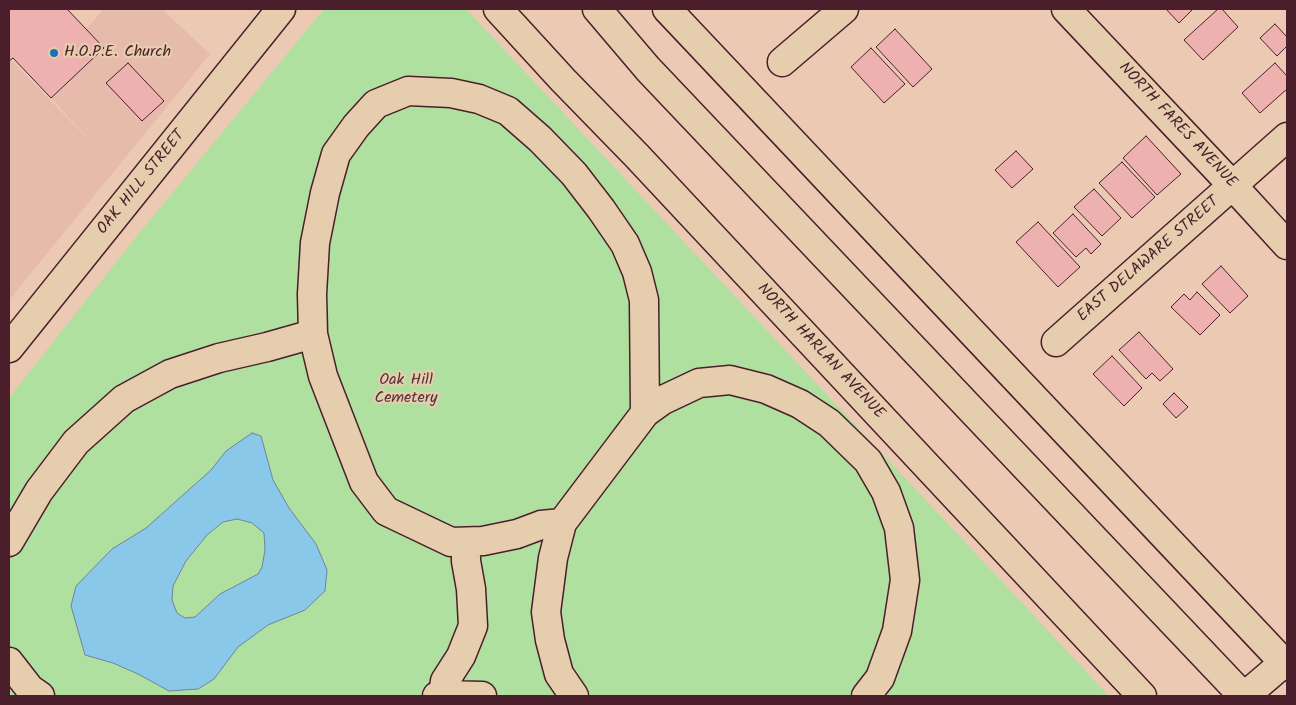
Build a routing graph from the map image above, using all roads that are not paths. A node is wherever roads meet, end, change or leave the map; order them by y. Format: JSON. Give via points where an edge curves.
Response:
{"nodes":[{"id":1,"x":498,"y":9,"type":"edge"},
{"id":2,"x":597,"y":9,"type":"edge"},
{"id":3,"x":667,"y":9,"type":"edge"},
{"id":4,"x":844,"y":9,"type":"edge"},
{"id":5,"x":1066,"y":9,"type":"edge"},
{"id":6,"x":276,"y":11,"type":"edge"},
{"id":7,"x":782,"y":62,"type":"dead end"},
{"id":8,"x":1287,"y":137,"type":"edge"},
{"id":9,"x":1234,"y":186,"type":"junction"},
{"id":10,"x":1287,"y":245,"type":"edge"},
{"id":11,"x":313,"y":334,"type":"junction"},
{"id":12,"x":1056,"y":342,"type":"dead end"},
{"id":13,"x":9,"y":348,"type":"edge"},
{"id":14,"x":645,"y":413,"type":"junction"},
{"id":15,"x":562,"y":522,"type":"junction"},
{"id":16,"x":9,"y":542,"type":"edge"},
{"id":17,"x":466,"y":542,"type":"junction"},
{"id":18,"x":9,"y":662,"type":"edge"},
{"id":19,"x":1286,"y":663,"type":"edge"},
{"id":20,"x":40,"y":696,"type":"edge"},
{"id":21,"x":440,"y":696,"type":"edge"},
{"id":22,"x":482,"y":696,"type":"edge"},
{"id":23,"x":574,"y":696,"type":"edge"},
{"id":24,"x":866,"y":696,"type":"edge"},
{"id":25,"x":1142,"y":696,"type":"edge"},
{"id":26,"x":1244,"y":696,"type":"edge"}],
"edges":[{"from":1,"to":25,"type":"main road","name":"NORTH HARLAN AVENUE"},
{"from":2,"to":26,"type":"main road","via":[[654,76]]},
{"from":3,"to":19,"type":"main road"},
{"from":4,"to":7,"type":"main road"},
{"from":5,"to":9,"type":"main road","name":"NORTH FARES AVENUE"},
{"from":6,"to":13,"type":"main road","name":"OAK HILL STREET"},
{"from":8,"to":9,"type":"main road","name":"EAST DELAWARE STREET"},
{"from":9,"to":10,"type":"main road","name":"NORTH FARES AVENUE"},
{"from":9,"to":12,"type":"main road","name":"EAST DELAWARE STREET"},
{"from":11,"to":14,"type":"main road","via":[[315,243],[336,154],[376,104],[408,91],[451,93],[480,99],[508,111],[540,139],[574,174],[625,244],[644,300]]},
{"from":11,"to":16,"type":"main road","via":[[178,371],[124,399],[76,442],[39,491]]},
{"from":11,"to":17,"type":"main road","via":[[323,376],[364,482],[386,511],[451,542]]},
{"from":14,"to":15,"type":"main road"},
{"from":14,"to":24,"type":"main road","via":[[663,400],[699,383],[730,380],[766,389],[800,404],[830,422],[868,462],[886,492],[899,528],[905,580],[897,630],[880,678]]},
{"from":15,"to":17,"type":"main road"},
{"from":15,"to":23,"type":"main road","via":[[546,612],[559,674]]},
{"from":17,"to":21,"type":"main road","via":[[473,626]]},
{"from":18,"to":20,"type":"main road","via":[[30,689]]},
{"from":19,"to":26,"type":"main road"},
{"from":21,"to":22,"type":"main road"}]}
